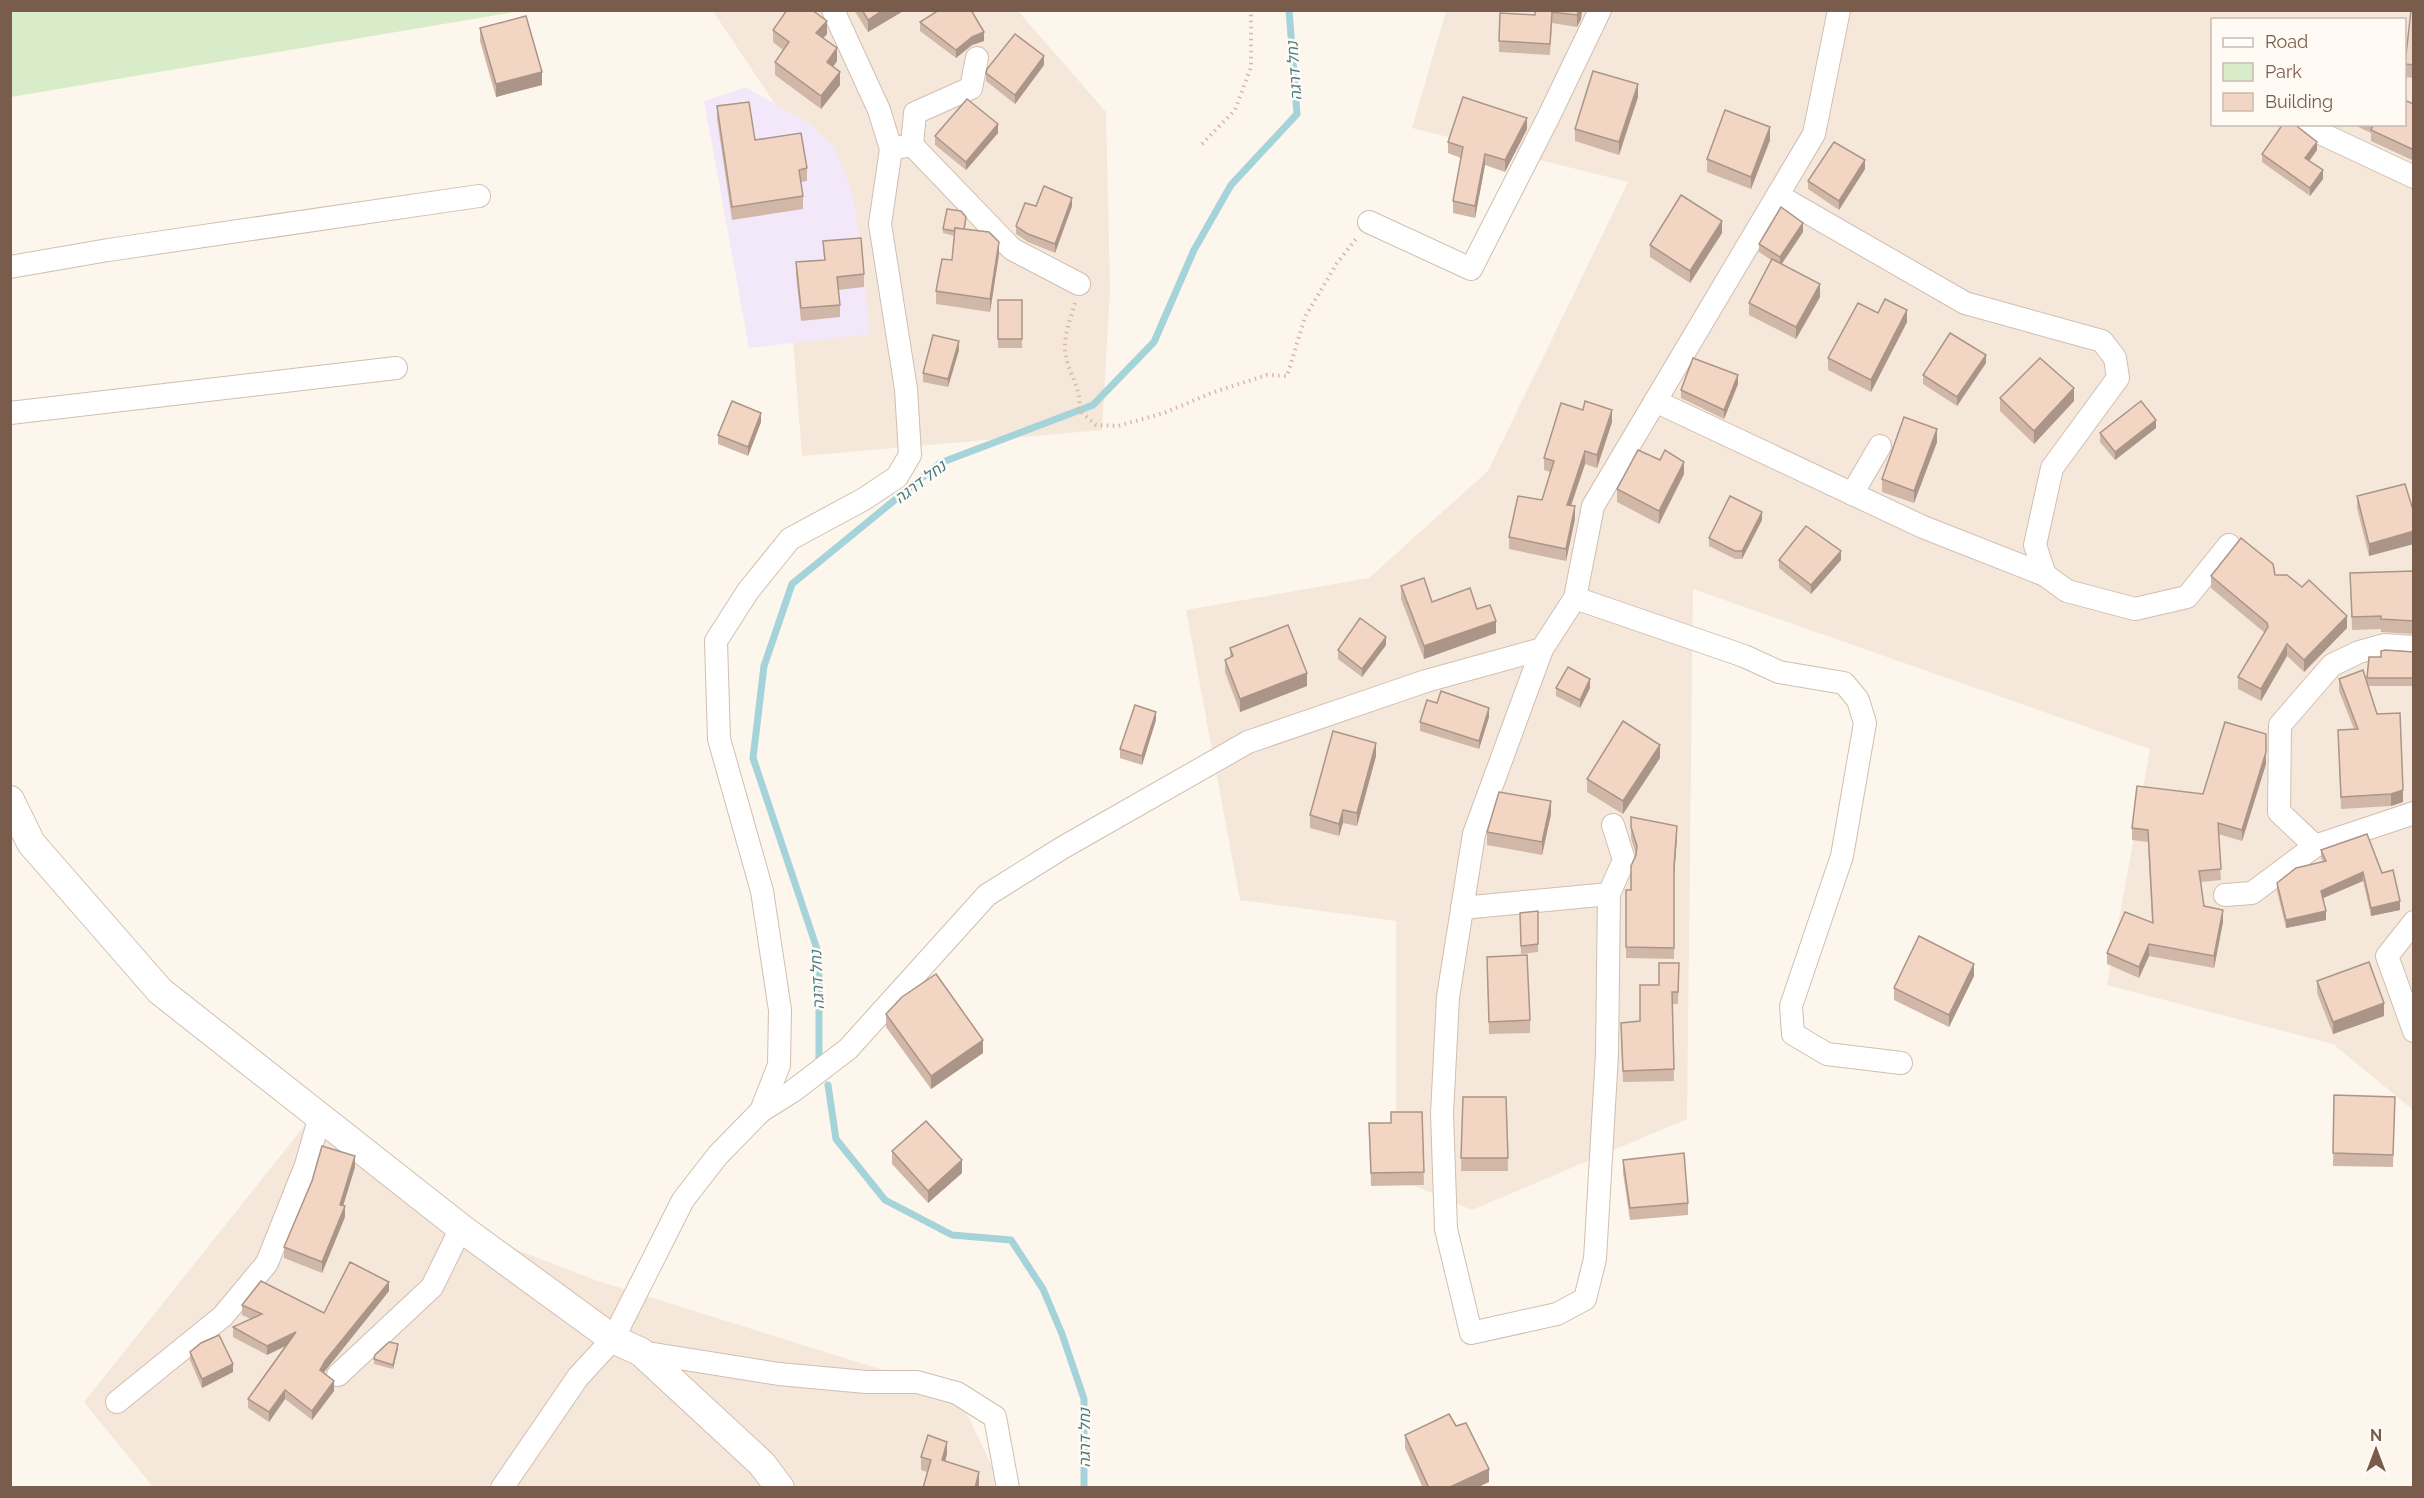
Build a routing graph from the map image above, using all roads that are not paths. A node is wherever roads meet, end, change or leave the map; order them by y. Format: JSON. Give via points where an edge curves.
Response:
{"nodes":[{"id":1,"x":833,"y":10,"type":"edge"},
{"id":2,"x":1600,"y":10,"type":"edge"},
{"id":3,"x":1836,"y":11,"type":"edge"},
{"id":4,"x":977,"y":58,"type":"dead end"},
{"id":5,"x":2305,"y":126,"type":"edge"},
{"id":6,"x":902,"y":147,"type":"junction"},
{"id":7,"x":2414,"y":177,"type":"edge"},
{"id":8,"x":479,"y":196,"type":"dead end"},
{"id":9,"x":1779,"y":196,"type":"junction"},
{"id":10,"x":1369,"y":222,"type":"road end"},
{"id":11,"x":10,"y":267,"type":"edge"},
{"id":12,"x":1079,"y":284,"type":"road end"},
{"id":13,"x":396,"y":368,"type":"dead end"},
{"id":14,"x":1655,"y":401,"type":"junction"},
{"id":15,"x":10,"y":412,"type":"edge"},
{"id":16,"x":1880,"y":446,"type":"dead end"},
{"id":17,"x":1852,"y":494,"type":"junction"},
{"id":18,"x":2229,"y":545,"type":"dead end"},
{"id":19,"x":2045,"y":574,"type":"junction"},
{"id":20,"x":1575,"y":598,"type":"junction"},
{"id":21,"x":2414,"y":647,"type":"edge"},
{"id":22,"x":1542,"y":649,"type":"junction"},
{"id":23,"x":10,"y":800,"type":"edge"},
{"id":24,"x":2414,"y":813,"type":"edge"},
{"id":25,"x":1613,"y":825,"type":"dead end"},
{"id":26,"x":2315,"y":846,"type":"junction"},
{"id":27,"x":1609,"y":894,"type":"junction"},
{"id":28,"x":2225,"y":896,"type":"dead end"},
{"id":29,"x":1462,"y":908,"type":"junction"},
{"id":30,"x":2414,"y":922,"type":"edge"},
{"id":31,"x":2414,"y":1031,"type":"edge"},
{"id":32,"x":1901,"y":1063,"type":"dead end"},
{"id":33,"x":761,"y":1110,"type":"junction"},
{"id":34,"x":320,"y":1116,"type":"junction"},
{"id":35,"x":461,"y":1228,"type":"junction"},
{"id":36,"x":613,"y":1339,"type":"junction"},
{"id":37,"x":641,"y":1352,"type":"junction"},
{"id":38,"x":338,"y":1375,"type":"dead end"},
{"id":39,"x":117,"y":1402,"type":"dead end"},
{"id":40,"x":502,"y":1488,"type":"edge"},
{"id":41,"x":780,"y":1488,"type":"edge"},
{"id":42,"x":1008,"y":1488,"type":"edge"}],
"edges":[{"from":1,"to":6,"type":"street","via":[[879,110]]},
{"from":2,"to":10,"type":"street","via":[[1471,269]]},
{"from":3,"to":9,"type":"street","via":[[1814,134]]},
{"from":4,"to":6,"type":"street","via":[[971,88],[915,113]]},
{"from":5,"to":7,"type":"street"},
{"from":6,"to":12,"type":"street","via":[[1012,249]]},
{"from":6,"to":33,"type":"street","via":[[880,225],[906,389],[910,455],[897,477],[790,539],[748,591],[716,641],[719,739],[762,891],[780,1010],[779,1065]]},
{"from":8,"to":11,"type":"street"},
{"from":9,"to":14,"type":"street"},
{"from":9,"to":19,"type":"street","via":[[1965,303],[2102,341],[2115,358],[2118,378],[2052,468],[2035,545]]},
{"from":13,"to":15,"type":"street"},
{"from":14,"to":17,"type":"street"},
{"from":14,"to":20,"type":"street","via":[[1593,506]]},
{"from":16,"to":17,"type":"street"},
{"from":17,"to":19,"type":"street","via":[[1923,527]]},
{"from":18,"to":19,"type":"street","via":[[2187,597],[2134,609],[2067,591]]},
{"from":20,"to":22,"type":"street"},
{"from":20,"to":32,"type":"street","via":[[1744,656],[1779,672],[1844,683],[1858,700],[1865,723],[1842,856],[1791,1006],[1793,1034],[1827,1054]]},
{"from":21,"to":26,"type":"street","via":[[2384,645],[2332,665],[2280,724],[2279,812]]},
{"from":22,"to":29,"type":"street","via":[[1474,834]]},
{"from":22,"to":33,"type":"street","via":[[1425,681],[1248,742],[1062,848],[987,895],[848,1049]]},
{"from":23,"to":34,"type":"street","via":[[31,843],[160,991]]},
{"from":24,"to":26,"type":"street"},
{"from":25,"to":27,"type":"street","via":[[1624,860]]},
{"from":26,"to":28,"type":"street","via":[[2252,893]]},
{"from":27,"to":29,"type":"street"},
{"from":27,"to":29,"type":"street","via":[[1608,1054],[1595,1259],[1585,1299],[1557,1314],[1471,1333],[1446,1229],[1442,1114],[1448,997]]},
{"from":30,"to":31,"type":"street","via":[[2388,956]]},
{"from":33,"to":36,"type":"street","via":[[718,1155],[683,1200]]},
{"from":34,"to":35,"type":"street"},
{"from":34,"to":39,"type":"street","via":[[306,1166],[267,1263],[223,1316]]},
{"from":35,"to":36,"type":"street"},
{"from":35,"to":38,"type":"street","via":[[432,1287]]},
{"from":36,"to":37,"type":"street"},
{"from":36,"to":40,"type":"street","via":[[578,1377]]},
{"from":37,"to":41,"type":"street","via":[[762,1464]]},
{"from":37,"to":42,"type":"street","via":[[780,1374],[917,1382],[957,1393],[995,1417]]}]}
